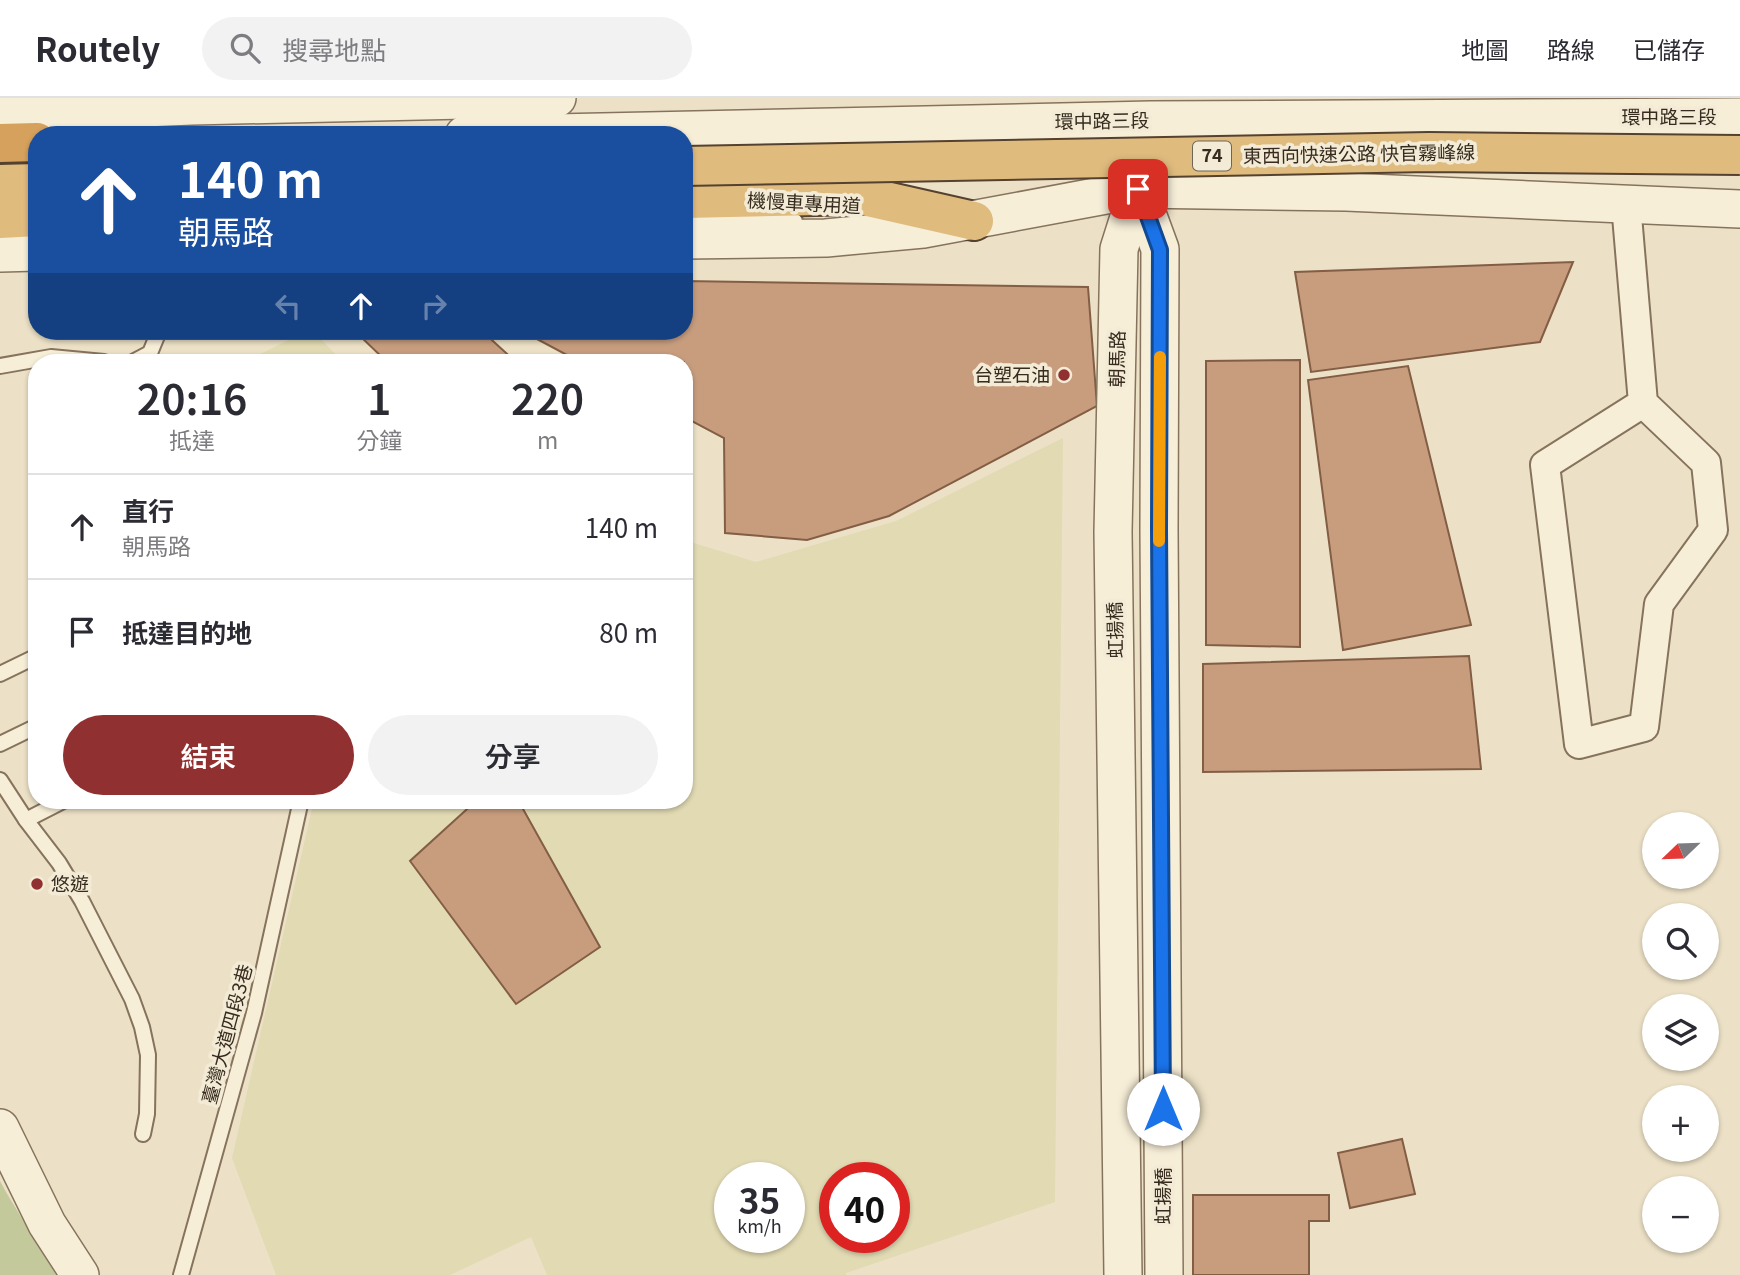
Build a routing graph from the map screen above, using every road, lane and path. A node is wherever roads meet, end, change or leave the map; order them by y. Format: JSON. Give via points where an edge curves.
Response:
{"nodes":[{"id":1,"x":557,"y":98,"type":"edge"},
{"id":2,"x":1153,"y":109,"type":"edge"},
{"id":3,"x":192,"y":113,"type":"edge"},
{"id":4,"x":0,"y":114,"type":"edge"},
{"id":5,"x":1740,"y":117,"type":"edge"},
{"id":6,"x":693,"y":126,"type":"edge"},
{"id":7,"x":28,"y":142,"type":"edge"},
{"id":8,"x":0,"y":143,"type":"edge"},
{"id":9,"x":1740,"y":155,"type":"edge"},
{"id":10,"x":693,"y":166,"type":"edge"},
{"id":11,"x":28,"y":183,"type":"edge"},
{"id":12,"x":0,"y":184,"type":"edge"},
{"id":13,"x":1138,"y":189,"type":"junction"},
{"id":14,"x":693,"y":200,"type":"edge"},
{"id":15,"x":1626,"y":204,"type":"junction"},
{"id":16,"x":848,"y":209,"type":"junction"},
{"id":17,"x":1740,"y":209,"type":"edge"},
{"id":18,"x":28,"y":217,"type":"edge"},
{"id":19,"x":693,"y":218,"type":"edge"},
{"id":20,"x":0,"y":219,"type":"edge"},
{"id":21,"x":809,"y":221,"type":"dead end"},
{"id":22,"x":974,"y":221,"type":"junction"},
{"id":23,"x":923,"y":229,"type":"junction"},
{"id":24,"x":28,"y":238,"type":"edge"},
{"id":25,"x":0,"y":239,"type":"edge"},
{"id":26,"x":693,"y":240,"type":"edge"},
{"id":27,"x":28,"y":252,"type":"edge"},
{"id":28,"x":0,"y":253,"type":"edge"},
{"id":29,"x":28,"y":363,"type":"edge"},
{"id":30,"x":0,"y":366,"type":"edge"},
{"id":31,"x":1643,"y":403,"type":"junction"},
{"id":32,"x":1113,"y":532,"type":"joint"},
{"id":33,"x":28,"y":660,"type":"edge"},
{"id":34,"x":0,"y":674,"type":"edge"},
{"id":35,"x":28,"y":730,"type":"edge"},
{"id":36,"x":0,"y":744,"type":"edge"},
{"id":37,"x":0,"y":780,"type":"edge"},
{"id":38,"x":47,"y":809,"type":"edge"},
{"id":39,"x":299,"y":809,"type":"edge"},
{"id":40,"x":26,"y":820,"type":"junction"},
{"id":41,"x":0,"y":1128,"type":"edge"},
{"id":42,"x":143,"y":1134,"type":"dead end"},
{"id":43,"x":80,"y":1275,"type":"edge"},
{"id":44,"x":181,"y":1275,"type":"edge"},
{"id":45,"x":1123,"y":1275,"type":"edge"},
{"id":46,"x":1164,"y":1275,"type":"edge"}],
"edges":[{"from":1,"to":3,"type":"street"},
{"from":2,"to":5,"type":"street","name":"環中路三段"},
{"from":2,"to":6,"type":"street","name":"環中路三段"},
{"from":2,"to":13,"type":"street","name":"朝馬路"},
{"from":3,"to":4,"type":"street"},
{"from":7,"to":8,"type":"highway"},
{"from":9,"to":10,"type":"highway","name":"東西向快速公路 快官霧峰線","number":"74","bridge":true,"via":[[1429,152]]},
{"from":11,"to":12,"type":"highway"},
{"from":13,"to":15,"type":"street"},
{"from":13,"to":22,"type":"street"},
{"from":13,"to":32,"type":"street","name":"朝馬路","via":[[1119,248]]},
{"from":13,"to":46,"type":"street","name":"虹揚橋","via":[[1160,250]]},
{"from":14,"to":16,"type":"highway"},
{"from":15,"to":17,"type":"street"},
{"from":15,"to":31,"type":"street"},
{"from":16,"to":22,"type":"highway"},
{"from":16,"to":23,"type":"lane","name":"機慢車專用道"},
{"from":18,"to":20,"type":"highway"},
{"from":19,"to":21,"type":"lane","name":"機慢車專用道"},
{"from":22,"to":23,"type":"street"},
{"from":23,"to":26,"type":"street","via":[[826,238]]},
{"from":24,"to":25,"type":"lane"},
{"from":27,"to":28,"type":"street"},
{"from":29,"to":30,"type":"lane"},
{"from":31,"to":31,"type":"street","via":[[1706,463],[1713,530],[1659,604],[1644,727],[1579,744],[1545,465]]},
{"from":32,"to":45,"type":"street","name":"虹揚橋"},
{"from":33,"to":34,"type":"lane"},
{"from":35,"to":36,"type":"lane"},
{"from":37,"to":40,"type":"lane"},
{"from":38,"to":40,"type":"lane"},
{"from":39,"to":44,"type":"lane","name":"臺灣大道四段3巷","via":[[254,1013]]},
{"from":40,"to":42,"type":"lane","via":[[82,901],[139,1018],[148,1055]]},
{"from":41,"to":43,"type":"street","via":[[47,1224]]}]}
